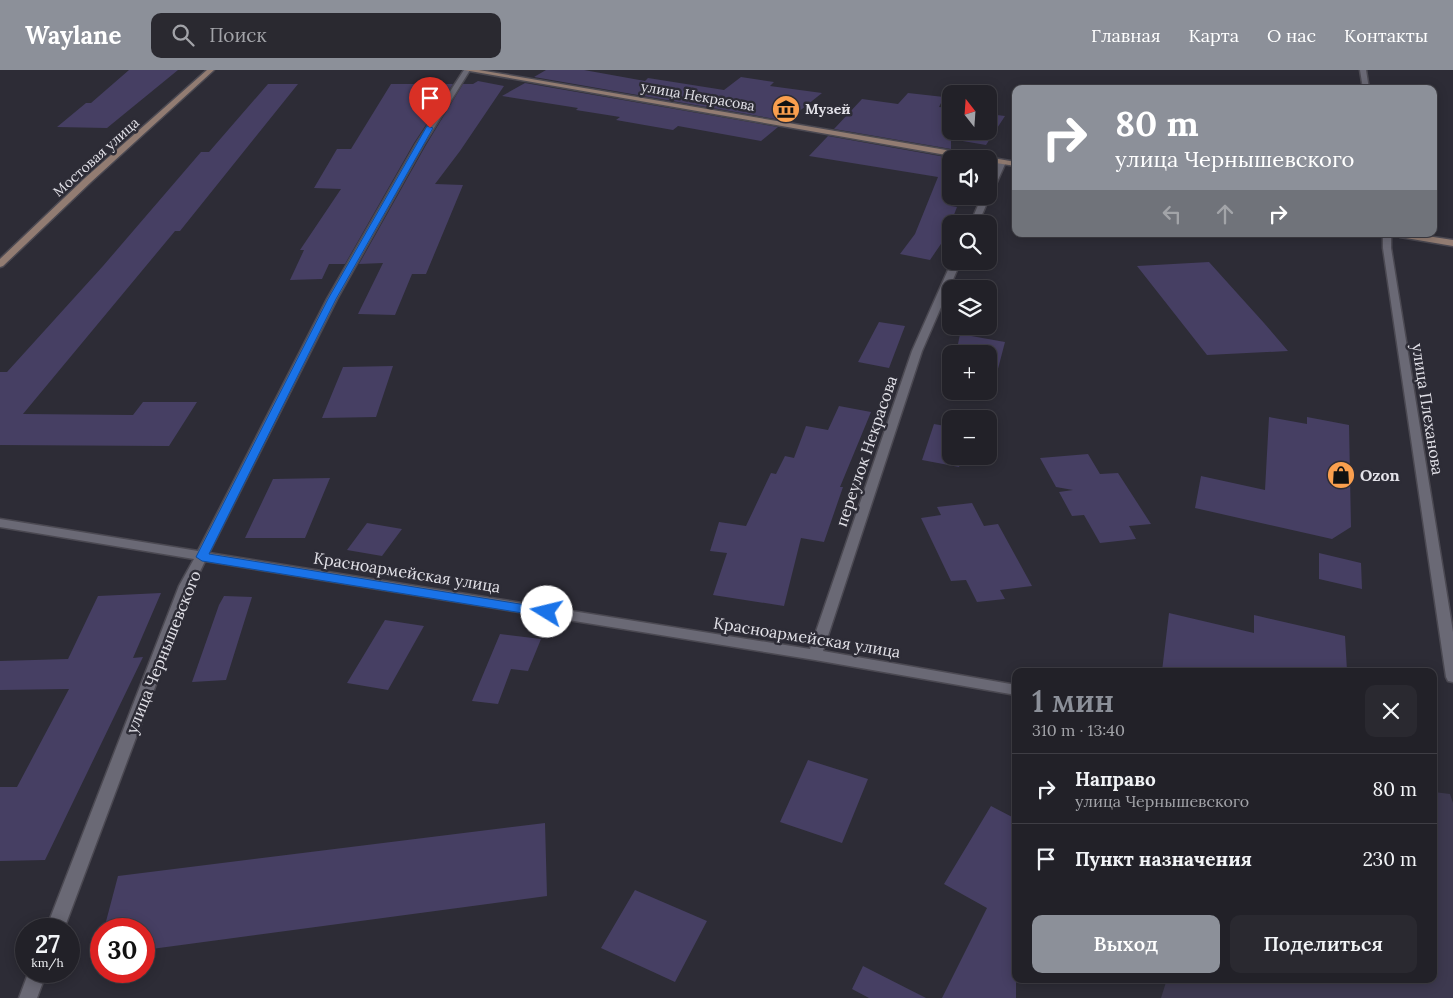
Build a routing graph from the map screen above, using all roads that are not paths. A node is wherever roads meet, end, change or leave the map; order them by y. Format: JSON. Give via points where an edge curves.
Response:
{"nodes":[{"id":1,"x":211,"y":70,"type":"edge"},
{"id":2,"x":467,"y":70,"type":"edge"},
{"id":3,"x":1363,"y":70,"type":"edge"},
{"id":4,"x":1365,"y":85,"type":"edge"},
{"id":5,"x":942,"y":152,"type":"edge"},
{"id":6,"x":997,"y":161,"type":"edge"},
{"id":7,"x":1002,"y":162,"type":"junction"},
{"id":8,"x":1012,"y":163,"type":"edge"},
{"id":9,"x":997,"y":173,"type":"edge"},
{"id":10,"x":1387,"y":237,"type":"edge"},
{"id":11,"x":1418,"y":237,"type":"edge"},
{"id":12,"x":1453,"y":243,"type":"edge"},
{"id":13,"x":0,"y":264,"type":"edge"},
{"id":14,"x":953,"y":270,"type":"edge"},
{"id":15,"x":0,"y":523,"type":"edge"},
{"id":16,"x":202,"y":557,"type":"junction"},
{"id":17,"x":815,"y":655,"type":"junction"},
{"id":18,"x":1453,"y":677,"type":"edge"},
{"id":19,"x":1012,"y":689,"type":"edge"},
{"id":20,"x":59,"y":918,"type":"edge"},
{"id":21,"x":34,"y":983,"type":"edge"},
{"id":22,"x":28,"y":998,"type":"edge"}],
"edges":[{"from":1,"to":13,"type":"street","name":"Мостовая улица"},
{"from":2,"to":5,"type":"street","name":"улица Некрасова"},
{"from":2,"to":16,"type":"street","name":"улица Чернышевского","via":[[420,144],[332,299]]},
{"from":3,"to":4,"type":"street"},
{"from":6,"to":7,"type":"street"},
{"from":7,"to":8,"type":"street"},
{"from":7,"to":9,"type":"street"},
{"from":10,"to":18,"type":"street","name":"улица Плеханова"},
{"from":11,"to":12,"type":"street"},
{"from":14,"to":17,"type":"street","name":"переулок Некрасова","via":[[917,351]]},
{"from":15,"to":16,"type":"street","name":"Красноармейская улица"},
{"from":16,"to":17,"type":"street","name":"Красноармейская улица"},
{"from":16,"to":20,"type":"street","name":"улица Чернышевского","via":[[186,586]]},
{"from":17,"to":19,"type":"street","name":"Красноармейская улица"},
{"from":21,"to":22,"type":"street"}]}
